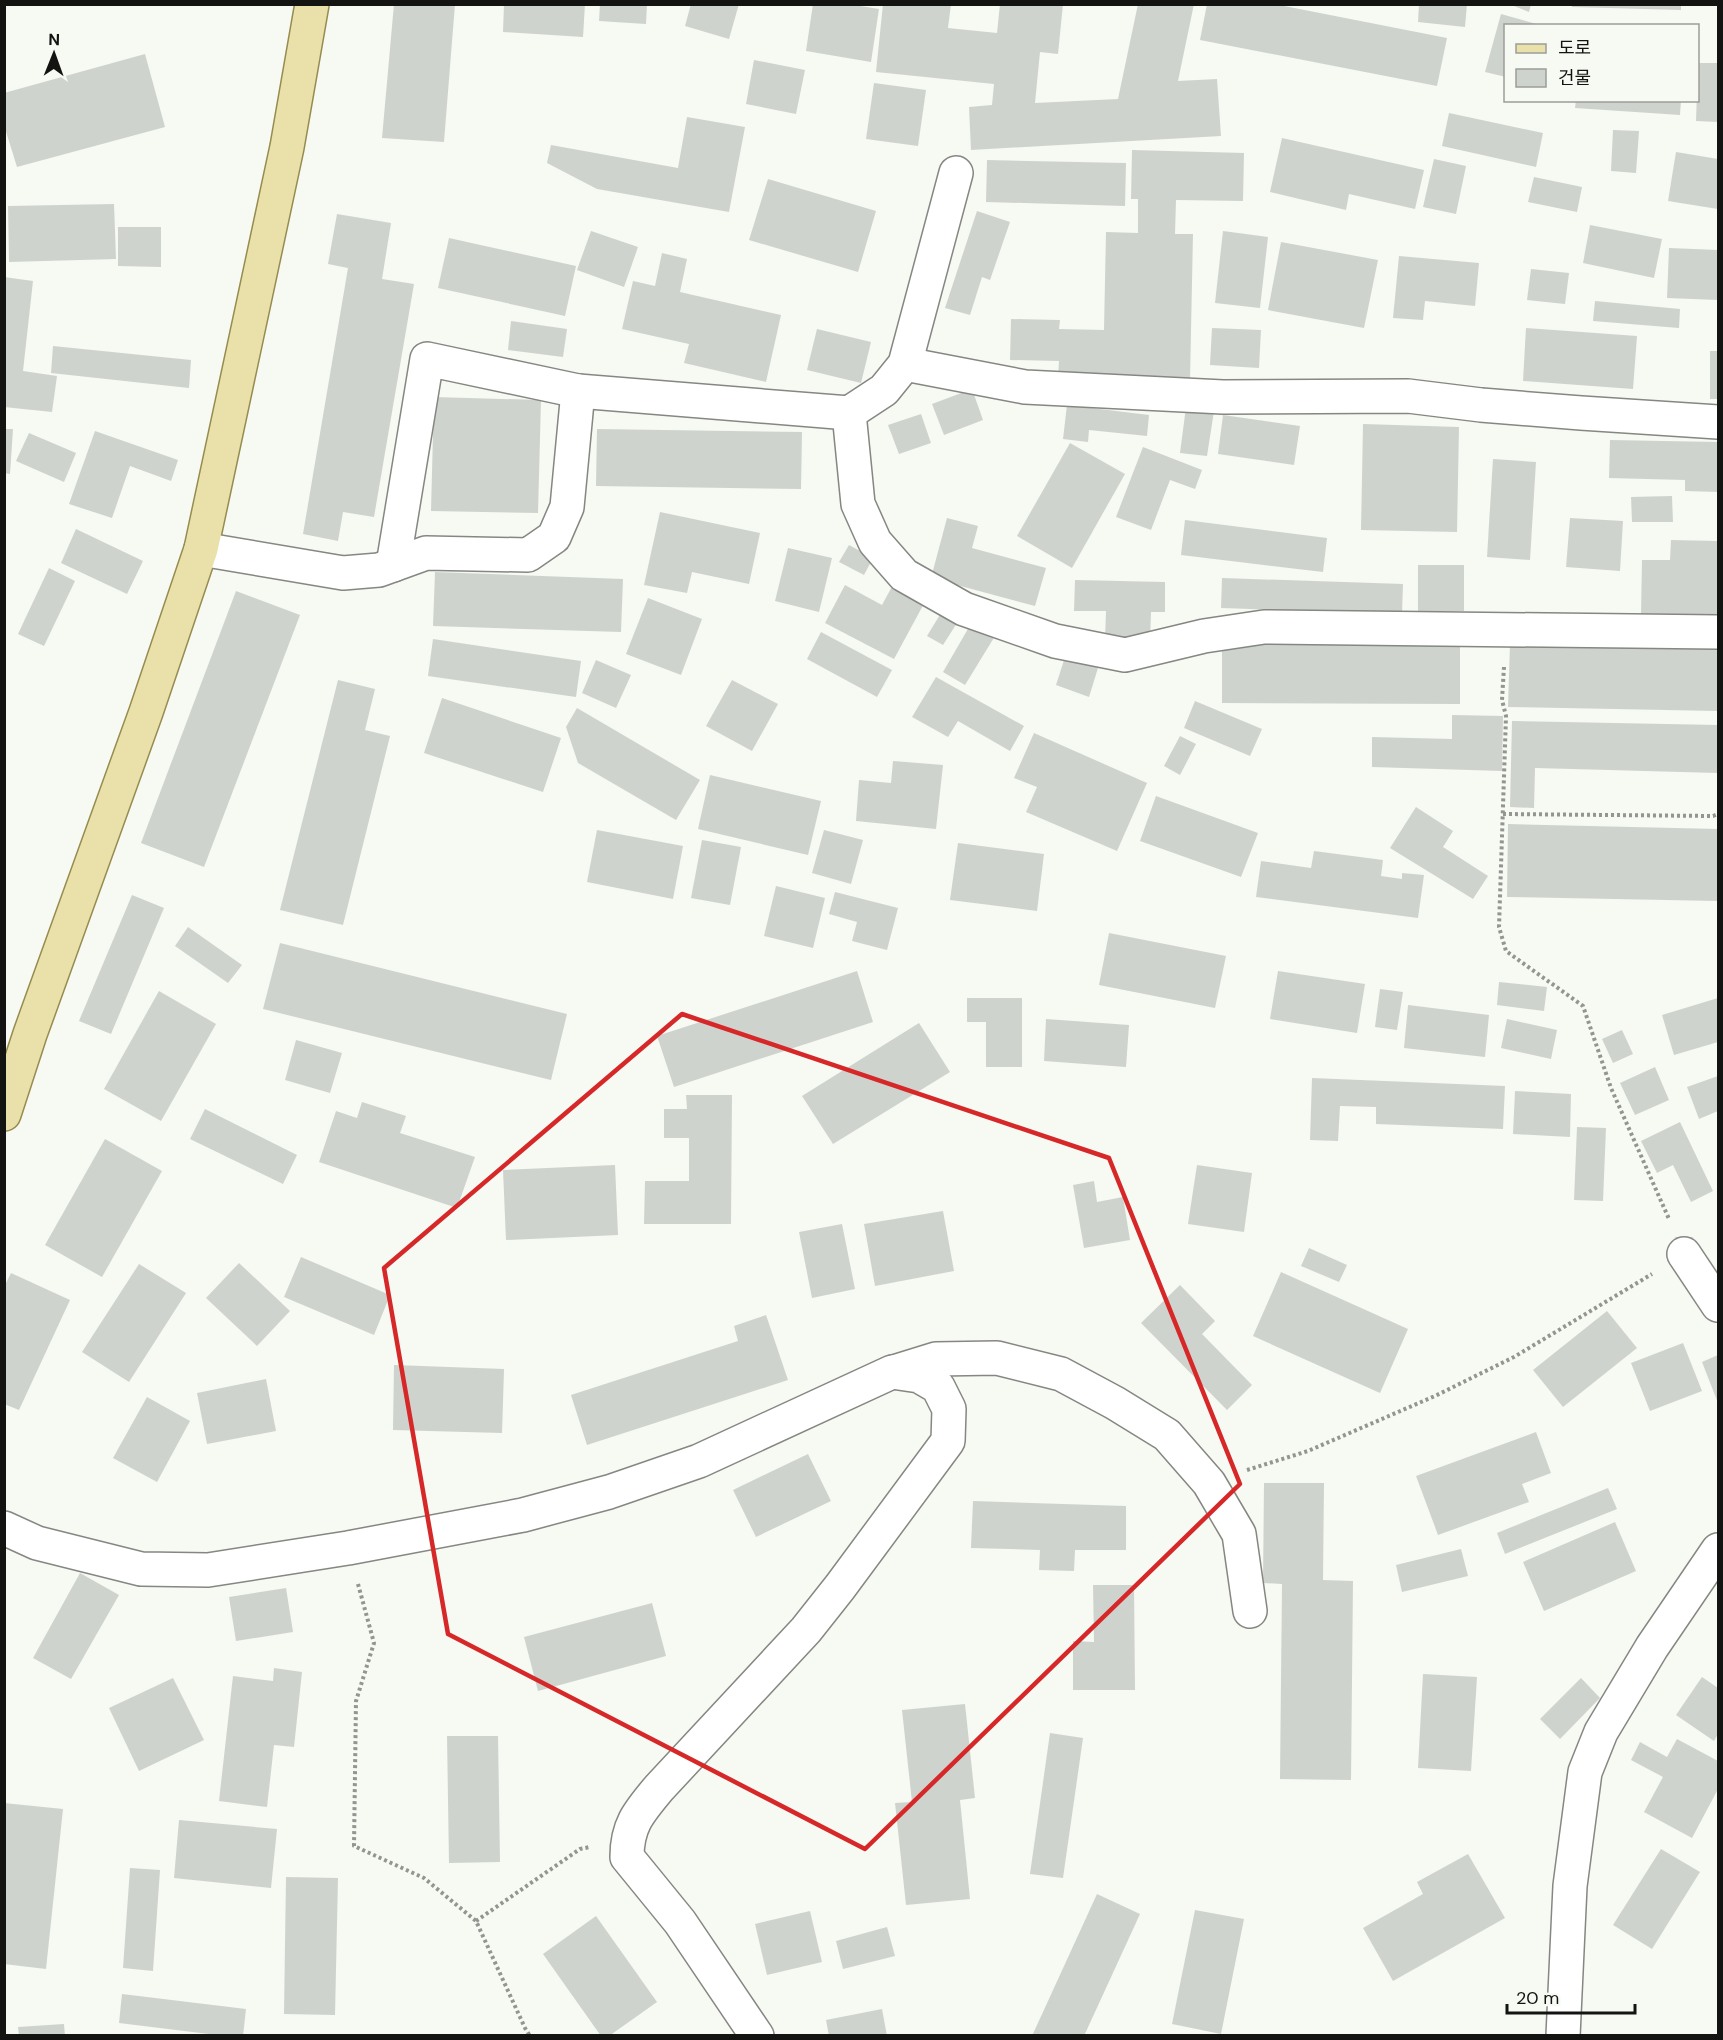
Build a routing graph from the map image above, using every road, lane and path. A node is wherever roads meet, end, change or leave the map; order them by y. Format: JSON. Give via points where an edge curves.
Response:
{"nodes":[{"id":1,"x":312,"y":4,"type":"edge"},
{"id":2,"x":956,"y":173,"type":"dead end"},
{"id":3,"x":905,"y":364,"type":"junction"},
{"id":4,"x":578,"y":391,"type":"junction"},
{"id":5,"x":849,"y":413,"type":"junction"},
{"id":6,"x":1719,"y":422,"type":"edge"},
{"id":7,"x":201,"y":549,"type":"junction"},
{"id":8,"x":393,"y":565,"type":"junction"},
{"id":9,"x":1507,"y":630,"type":"junction"},
{"id":10,"x":1719,"y":632,"type":"edge"},
{"id":11,"x":1503,"y":814,"type":"junction"},
{"id":12,"x":1719,"y":814,"type":"edge"},
{"id":13,"x":4,"y":1114,"type":"edge"},
{"id":14,"x":1684,"y":1254,"type":"junction"},
{"id":15,"x":1719,"y":1259,"type":"edge"},
{"id":16,"x":1719,"y":1305,"type":"edge"},
{"id":17,"x":892,"y":1372,"type":"junction"},
{"id":18,"x":1209,"y":1483,"type":"junction"},
{"id":19,"x":4,"y":1528,"type":"edge"},
{"id":20,"x":348,"y":1548,"type":"junction"},
{"id":21,"x":1719,"y":1551,"type":"edge"},
{"id":22,"x":1250,"y":1611,"type":"dead end"},
{"id":23,"x":627,"y":1839,"type":"junction"},
{"id":24,"x":476,"y":1921,"type":"junction"},
{"id":25,"x":530,"y":2036,"type":"edge"},
{"id":26,"x":757,"y":2036,"type":"edge"},
{"id":27,"x":1563,"y":2036,"type":"edge"}],
"edges":[{"from":1,"to":7,"type":"main road","via":[[287,147]]},
{"from":2,"to":3,"type":"street"},
{"from":3,"to":5,"type":"street","via":[[884,390]]},
{"from":3,"to":6,"type":"street","via":[[1025,387],[1223,397],[1408,396]]},
{"from":4,"to":5,"type":"street"},
{"from":4,"to":8,"type":"street","via":[[567,507],[554,537],[528,555],[426,553]]},
{"from":4,"to":8,"type":"street","via":[[427,359]]},
{"from":5,"to":9,"type":"street","via":[[858,504],[875,542],[904,574],[964,609],[1055,641],[1125,655],[1204,636],[1264,627]]},
{"from":7,"to":8,"type":"street","via":[[343,573]]},
{"from":7,"to":13,"type":"main road"},
{"from":9,"to":10,"type":"street"},
{"from":9,"to":11,"type":"path","via":[[1502,700],[1506,716]]},
{"from":11,"to":12,"type":"path"},
{"from":11,"to":14,"type":"path","via":[[1499,927],[1506,951],[1583,1006],[1611,1088]]},
{"from":14,"to":15,"type":"street"},
{"from":14,"to":16,"type":"street"},
{"from":14,"to":18,"type":"path","via":[[1504,1362],[1435,1396],[1308,1450]]},
{"from":17,"to":18,"type":"street","via":[[936,1359],[998,1358],[1061,1374],[1167,1435]]},
{"from":17,"to":20,"type":"street","via":[[699,1461],[609,1492],[523,1515]]},
{"from":17,"to":23,"type":"street","via":[[919,1376],[938,1387],[949,1409],[948,1441],[806,1630],[659,1788],[637,1816]]},
{"from":18,"to":22,"type":"street","via":[[1239,1534]]},
{"from":19,"to":20,"type":"street","via":[[37,1543],[141,1569],[208,1570]]},
{"from":20,"to":24,"type":"path","via":[[374,1643],[356,1701],[354,1846],[424,1878]]},
{"from":21,"to":27,"type":"street","via":[[1641,1666],[1601,1732],[1584,1772],[1570,1886]]},
{"from":23,"to":24,"type":"path","via":[[580,1849]]},
{"from":23,"to":26,"type":"street","via":[[627,1857],[680,1922]]},
{"from":24,"to":25,"type":"path"}]}
